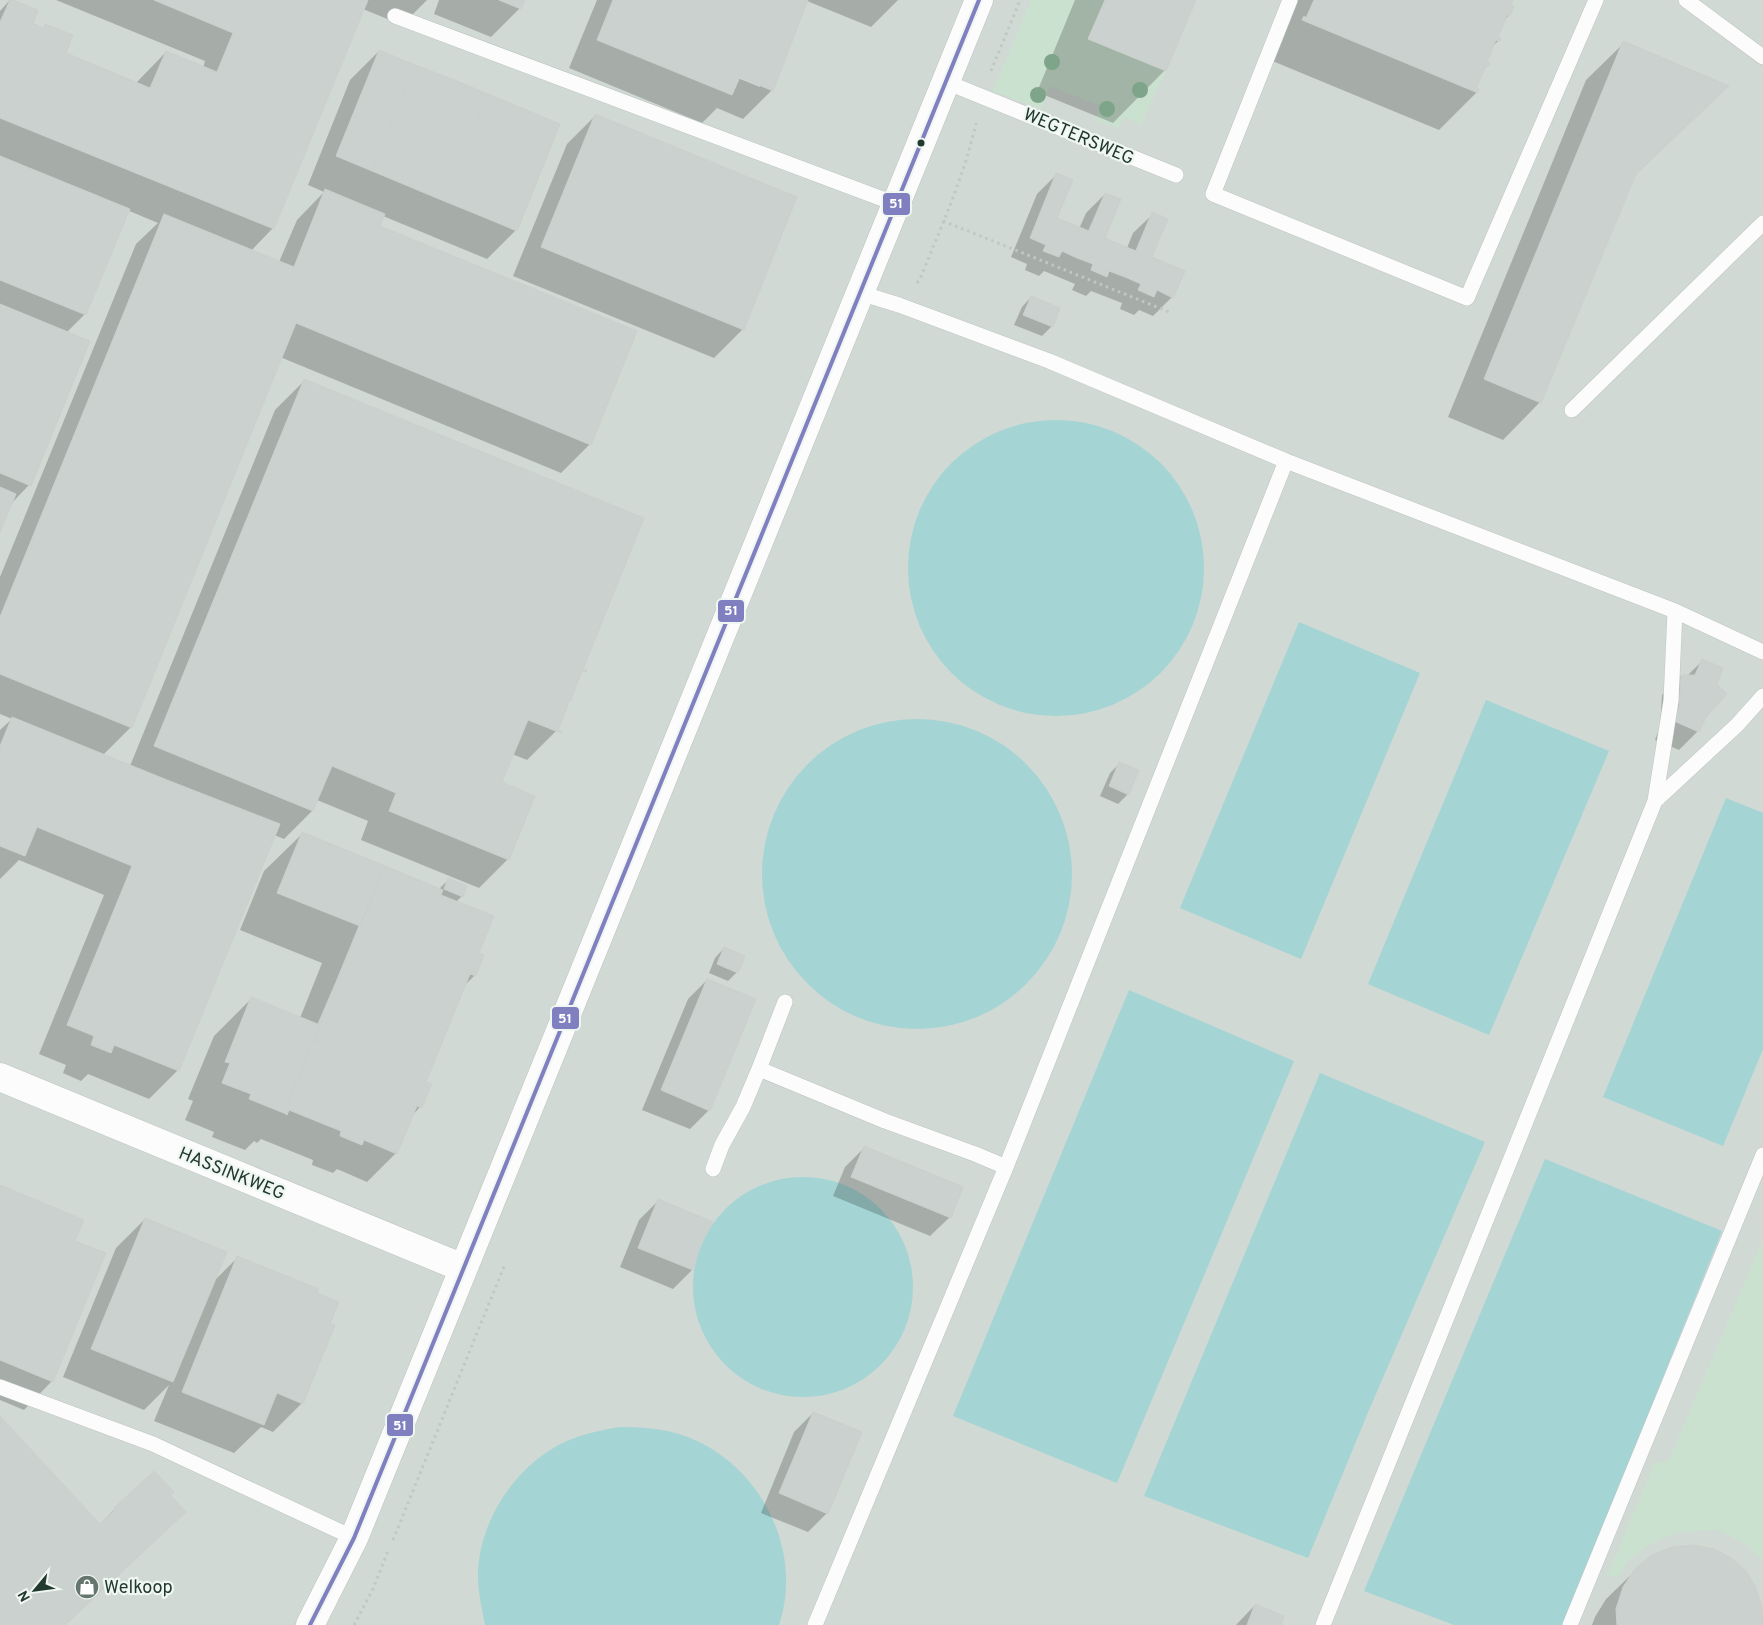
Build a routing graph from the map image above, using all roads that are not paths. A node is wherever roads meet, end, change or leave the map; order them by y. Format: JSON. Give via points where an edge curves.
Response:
{"nodes":[{"id":1,"x":979,"y":0,"type":"edge"},
{"id":2,"x":1290,"y":0,"type":"edge"},
{"id":3,"x":1596,"y":0,"type":"edge"},
{"id":4,"x":1686,"y":0,"type":"edge"},
{"id":5,"x":395,"y":16,"type":"dead end"},
{"id":6,"x":1763,"y":57,"type":"edge"},
{"id":7,"x":946,"y":82,"type":"junction"},
{"id":8,"x":1176,"y":175,"type":"dead end"},
{"id":9,"x":896,"y":204,"type":"junction"},
{"id":10,"x":1763,"y":223,"type":"edge"},
{"id":11,"x":860,"y":294,"type":"junction"},
{"id":12,"x":1572,"y":410,"type":"dead end"},
{"id":13,"x":1286,"y":461,"type":"junction"},
{"id":14,"x":1675,"y":611,"type":"junction"},
{"id":15,"x":1763,"y":652,"type":"edge"},
{"id":16,"x":1763,"y":696,"type":"edge"},
{"id":17,"x":1655,"y":802,"type":"junction"},
{"id":18,"x":785,"y":1002,"type":"dead end"},
{"id":19,"x":759,"y":1069,"type":"junction"},
{"id":20,"x":0,"y":1077,"type":"edge"},
{"id":21,"x":1763,"y":1155,"type":"edge"},
{"id":22,"x":1006,"y":1167,"type":"junction"},
{"id":23,"x":713,"y":1169,"type":"dead end"},
{"id":24,"x":463,"y":1268,"type":"junction"},
{"id":25,"x":0,"y":1387,"type":"edge"},
{"id":26,"x":354,"y":1538,"type":"junction"},
{"id":27,"x":310,"y":1625,"type":"edge"},
{"id":28,"x":815,"y":1625,"type":"edge"},
{"id":29,"x":1322,"y":1625,"type":"edge"},
{"id":30,"x":1570,"y":1625,"type":"edge"}],
"edges":[{"from":1,"to":7,"type":"street"},
{"from":2,"to":3,"type":"lane","via":[[1213,194],[1467,298]]},
{"from":4,"to":6,"type":"lane"},
{"from":5,"to":9,"type":"lane"},
{"from":7,"to":8,"type":"lane","name":"WEGTERSWEG"},
{"from":7,"to":9,"type":"street"},
{"from":9,"to":11,"type":"street"},
{"from":10,"to":12,"type":"lane"},
{"from":11,"to":13,"type":"lane","via":[[899,305],[1049,362]]},
{"from":11,"to":24,"type":"street"},
{"from":13,"to":14,"type":"lane"},
{"from":13,"to":22,"type":"lane"},
{"from":14,"to":15,"type":"lane"},
{"from":14,"to":17,"type":"lane","via":[[1671,701]]},
{"from":16,"to":17,"type":"lane"},
{"from":17,"to":29,"type":"lane"},
{"from":18,"to":19,"type":"lane"},
{"from":19,"to":22,"type":"lane","via":[[885,1122]]},
{"from":19,"to":23,"type":"lane"},
{"from":20,"to":24,"type":"street","name":"HASSINKWEG"},
{"from":21,"to":30,"type":"lane"},
{"from":22,"to":28,"type":"lane"},
{"from":24,"to":26,"type":"street"},
{"from":25,"to":26,"type":"lane","via":[[153,1444]]},
{"from":26,"to":27,"type":"street"}]}
